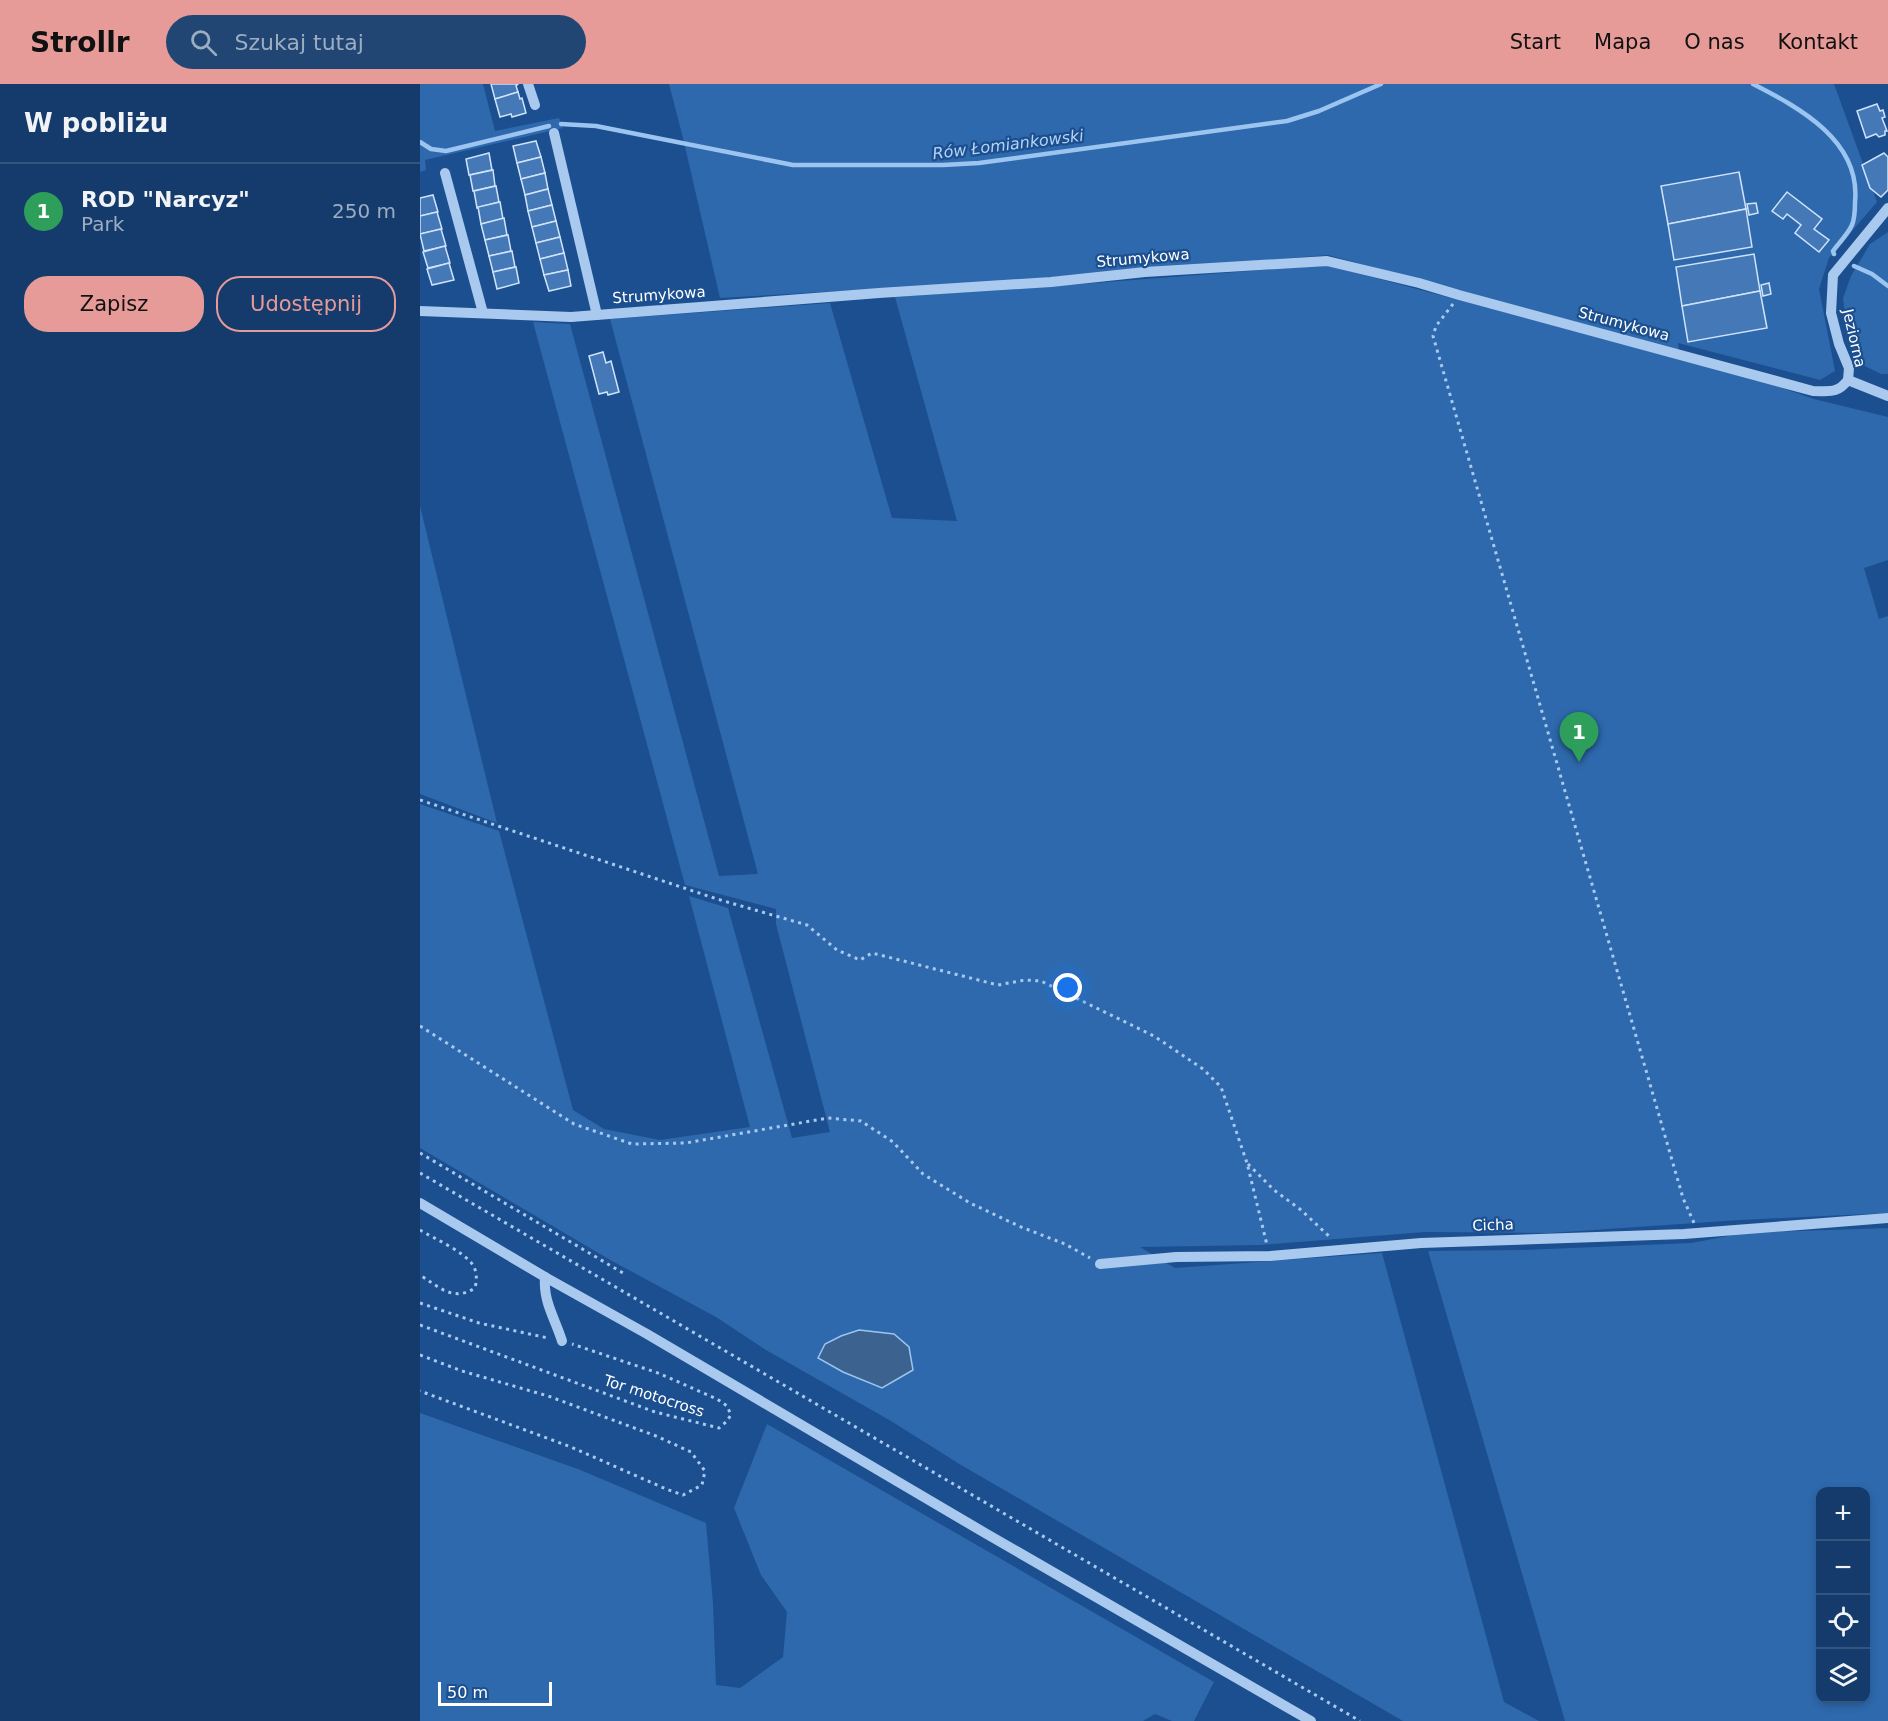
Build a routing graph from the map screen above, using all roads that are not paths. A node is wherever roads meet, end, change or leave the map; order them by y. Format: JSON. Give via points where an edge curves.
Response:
{"nodes":[{"id":1,"x":528,"y":84,"type":"edge"},
{"id":2,"x":535,"y":105,"type":"dead end"},
{"id":3,"x":554,"y":133,"type":"dead end"},
{"id":4,"x":445,"y":173,"type":"dead end"},
{"id":5,"x":1888,"y":208,"type":"edge"},
{"id":6,"x":420,"y":311,"type":"edge"},
{"id":7,"x":483,"y":313,"type":"junction"},
{"id":8,"x":597,"y":315,"type":"junction"},
{"id":9,"x":1848,"y":380,"type":"junction"},
{"id":10,"x":1888,"y":396,"type":"edge"},
{"id":11,"x":420,"y":1203,"type":"edge"},
{"id":12,"x":1888,"y":1218,"type":"edge"},
{"id":13,"x":1100,"y":1264,"type":"road end"},
{"id":14,"x":545,"y":1277,"type":"junction"},
{"id":15,"x":562,"y":1341,"type":"road end"},
{"id":16,"x":1311,"y":1721,"type":"edge"}],
"edges":[{"from":1,"to":2,"type":"street"},
{"from":3,"to":8,"type":"street"},
{"from":4,"to":7,"type":"street"},
{"from":5,"to":9,"type":"street","name":"Jeziorna","via":[[1833,275],[1831,313],[1849,368]]},
{"from":6,"to":7,"type":"street","name":"Strumykowa"},
{"from":7,"to":8,"type":"street","name":"Strumykowa"},
{"from":8,"to":9,"type":"street","name":"Strumykowa","via":[[1327,261],[1813,391],[1841,389]]},
{"from":9,"to":10,"type":"street","name":"Jeziorna"},
{"from":11,"to":14,"type":"street"},
{"from":12,"to":13,"type":"street","name":"Cicha","via":[[1684,1234],[1421,1243],[1270,1256],[1176,1257]]},
{"from":14,"to":15,"type":"street","via":[[546,1303]]},
{"from":14,"to":16,"type":"street"}]}
